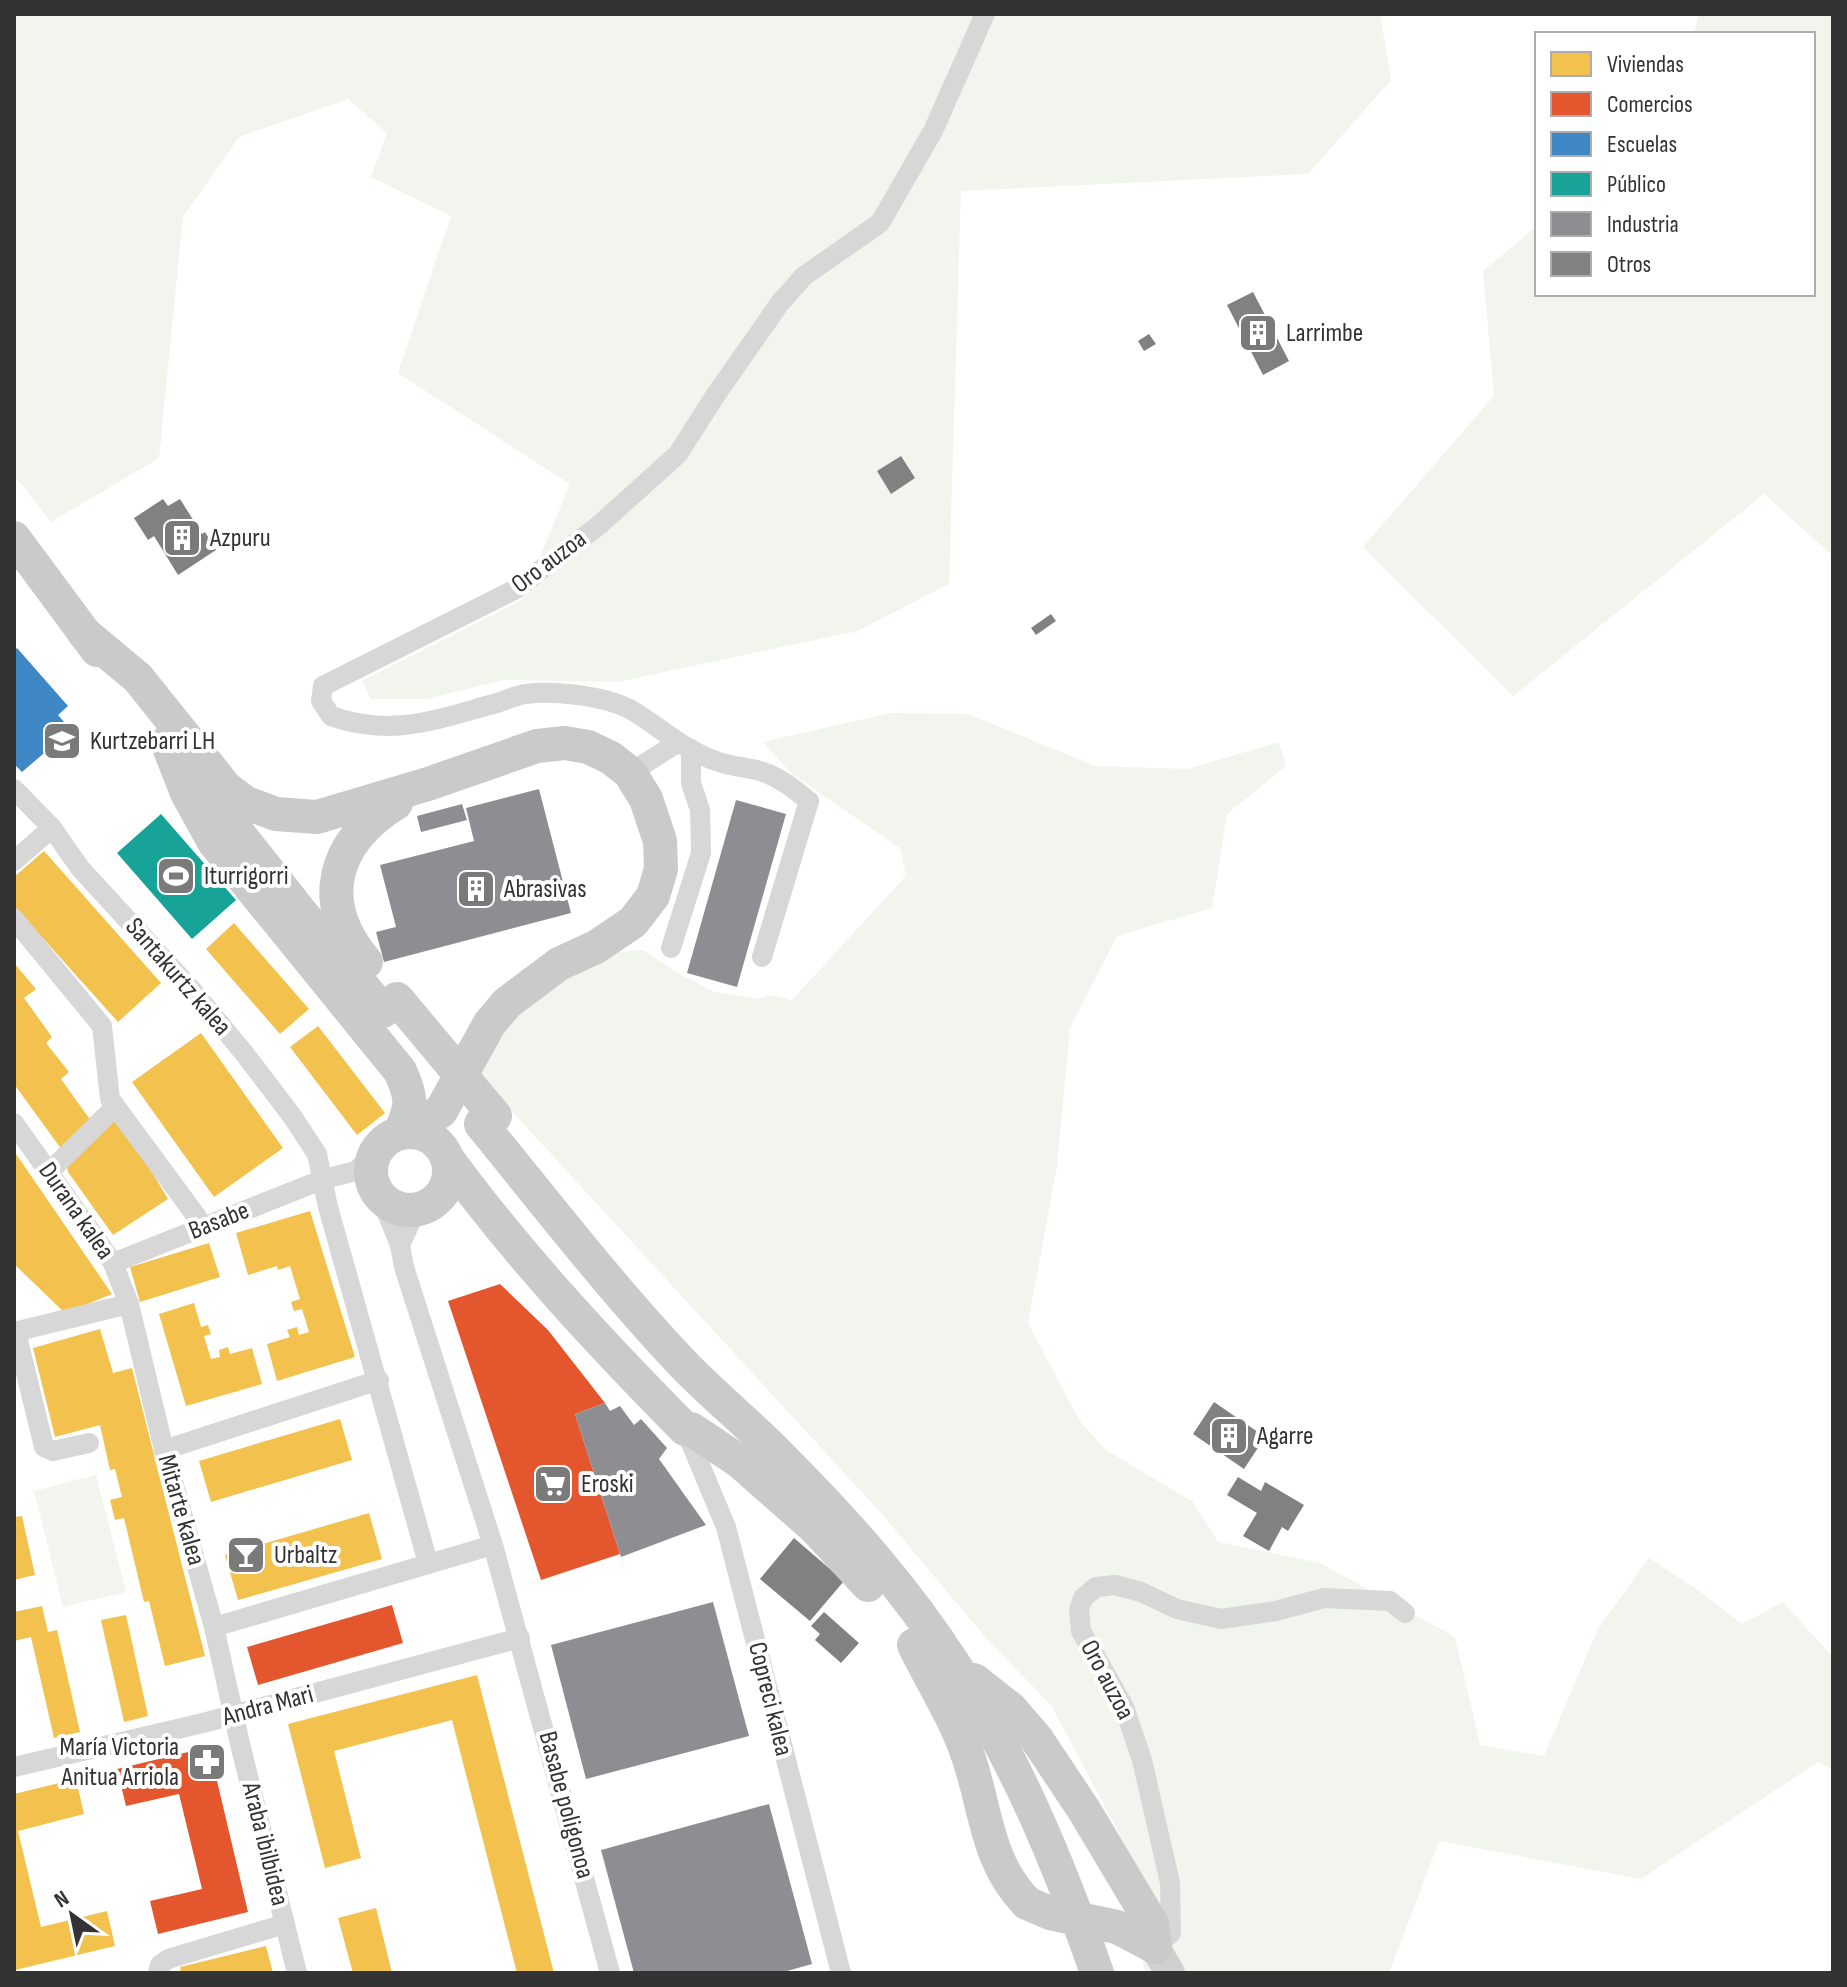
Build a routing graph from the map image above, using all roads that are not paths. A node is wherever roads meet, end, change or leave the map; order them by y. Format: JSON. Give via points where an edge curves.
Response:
{"nodes":[{"id":1,"x":985,"y":14,"type":"edge"},
{"id":2,"x":14,"y":538,"type":"edge"},
{"id":3,"x":84,"y":633,"type":"junction"},
{"id":4,"x":167,"y":742,"type":"junction"},
{"id":5,"x":684,"y":746,"type":"junction"},
{"id":6,"x":630,"y":773,"type":"junction"},
{"id":7,"x":428,"y":784,"type":"junction"},
{"id":8,"x":14,"y":789,"type":"edge"},
{"id":9,"x":52,"y":828,"type":"junction"},
{"id":10,"x":14,"y":861,"type":"edge"},
{"id":11,"x":14,"y":919,"type":"edge"},
{"id":12,"x":671,"y":948,"type":"dead end"},
{"id":13,"x":762,"y":957,"type":"dead end"},
{"id":14,"x":390,"y":1005,"type":"junction"},
{"id":15,"x":115,"y":1107,"type":"junction"},
{"id":16,"x":441,"y":1111,"type":"junction"},
{"id":17,"x":14,"y":1123,"type":"edge"},
{"id":18,"x":445,"y":1154,"type":"junction"},
{"id":19,"x":382,"y":1161,"type":"junction"},
{"id":20,"x":49,"y":1172,"type":"junction"},
{"id":21,"x":324,"y":1179,"type":"junction"},
{"id":22,"x":428,"y":1202,"type":"junction"},
{"id":23,"x":485,"y":1210,"type":"junction"},
{"id":24,"x":197,"y":1217,"type":"dead end"},
{"id":25,"x":400,"y":1245,"type":"junction"},
{"id":26,"x":113,"y":1263,"type":"junction"},
{"id":27,"x":129,"y":1304,"type":"junction"},
{"id":28,"x":15,"y":1332,"type":"edge"},
{"id":29,"x":379,"y":1380,"type":"junction"},
{"id":30,"x":685,"y":1429,"type":"junction"},
{"id":31,"x":89,"y":1443,"type":"dead end"},
{"id":32,"x":164,"y":1450,"type":"junction"},
{"id":33,"x":493,"y":1545,"type":"junction"},
{"id":34,"x":428,"y":1563,"type":"junction"},
{"id":35,"x":1405,"y":1613,"type":"dead end"},
{"id":36,"x":214,"y":1627,"type":"junction"},
{"id":37,"x":520,"y":1638,"type":"junction"},
{"id":38,"x":914,"y":1645,"type":"junction"},
{"id":39,"x":954,"y":1664,"type":"junction"},
{"id":40,"x":234,"y":1715,"type":"junction"},
{"id":41,"x":14,"y":1767,"type":"edge"},
{"id":42,"x":1030,"y":1801,"type":"junction"},
{"id":43,"x":285,"y":1924,"type":"junction"},
{"id":44,"x":1163,"y":1960,"type":"edge"},
{"id":45,"x":158,"y":1973,"type":"edge"},
{"id":46,"x":297,"y":1973,"type":"edge"},
{"id":47,"x":610,"y":1973,"type":"edge"},
{"id":48,"x":841,"y":1973,"type":"edge"},
{"id":49,"x":1097,"y":1973,"type":"edge"}],
"edges":[{"from":1,"to":5,"type":"street","name":"Oro auzoa","via":[[933,131],[880,223],[804,276],[780,303],[678,454],[598,526],[516,589],[323,686],[321,701],[331,716],[348,723],[403,727],[524,694],[584,695],[631,709]]},
{"from":2,"to":3,"type":"main road"},
{"from":3,"to":4,"type":"main road"},
{"from":3,"to":7,"type":"main road","via":[[138,678],[226,788],[246,803],[276,814],[317,817]]},
{"from":4,"to":14,"type":"main road","via":[[302,914]]},
{"from":4,"to":19,"type":"main road","via":[[214,842],[400,1071],[411,1109]]},
{"from":5,"to":6,"type":"street"},
{"from":5,"to":12,"type":"street","via":[[700,810],[701,853]]},
{"from":5,"to":13,"type":"street","via":[[715,761],[763,772],[809,801]]},
{"from":6,"to":7,"type":"main road","via":[[588,747],[565,743],[537,746]]},
{"from":6,"to":16,"type":"main road","via":[[646,799],[660,841],[661,869],[653,896],[633,922],[559,964],[507,1003],[490,1023]]},
{"from":7,"to":14,"type":"main road","via":[[363,827],[339,871],[343,926]]},
{"from":8,"to":9,"type":"street","name":"Santakurtz kalea"},
{"from":9,"to":10,"type":"street"},
{"from":9,"to":21,"type":"street","name":"Santakurtz kalea","via":[[80,868],[244,1053],[317,1154]]},
{"from":11,"to":15,"type":"street","via":[[102,1026]]},
{"from":14,"to":39,"type":"main road","via":[[488,1120],[558,1219],[639,1316],[872,1553]]},
{"from":15,"to":20,"type":"street"},
{"from":15,"to":24,"type":"street"},
{"from":16,"to":18,"type":"main road"},
{"from":16,"to":19,"type":"main road"},
{"from":17,"to":20,"type":"street","name":"Durana kalea"},
{"from":18,"to":19,"type":"main road","via":[[422,1133]]},
{"from":18,"to":22,"type":"main road","via":[[449,1176]]},
{"from":18,"to":23,"type":"main road"},
{"from":19,"to":21,"type":"street","name":"Basabe"},
{"from":19,"to":22,"type":"main road","via":[[403,1210]]},
{"from":19,"to":25,"type":"street","name":"Basabe poligonoa"},
{"from":20,"to":26,"type":"street","name":"Durana kalea"},
{"from":21,"to":26,"type":"street","name":"Basabe"},
{"from":21,"to":29,"type":"street","name":"Santakurtz kalea"},
{"from":22,"to":23,"type":"main road"},
{"from":22,"to":25,"type":"street"},
{"from":23,"to":30,"type":"main road","via":[[577,1317]]},
{"from":25,"to":33,"type":"street","name":"Basabe poligonoa"},
{"from":26,"to":27,"type":"street","name":"Durana kalea"},
{"from":27,"to":28,"type":"street"},
{"from":27,"to":32,"type":"street","name":"Mitarte kalea"},
{"from":28,"to":31,"type":"street","via":[[44,1447],[53,1451]]},
{"from":29,"to":32,"type":"street"},
{"from":29,"to":34,"type":"street","name":"Santakurtz kalea"},
{"from":30,"to":38,"type":"main road","via":[[739,1461],[814,1527]]},
{"from":30,"to":48,"type":"street","name":"Copreci kalea","via":[[726,1527]]},
{"from":32,"to":36,"type":"street","name":"Mitarte kalea"},
{"from":33,"to":34,"type":"street"},
{"from":33,"to":37,"type":"street","name":"Basabe poligonoa"},
{"from":34,"to":36,"type":"street"},
{"from":35,"to":44,"type":"street","name":"Oro auzoa","via":[[1390,1601],[1324,1598],[1221,1619],[1115,1585],[1096,1587],[1083,1598],[1078,1622],[1135,1734],[1170,1883],[1171,1933]]},
{"from":36,"to":40,"type":"street","name":"Mitarte kalea"},
{"from":37,"to":40,"type":"street","name":"Andra Mari"},
{"from":37,"to":47,"type":"street","name":"Basabe poligonoa"},
{"from":38,"to":42,"type":"main road","via":[[948,1681],[998,1769]]},
{"from":38,"to":44,"type":"main road","bridge":true,"via":[[960,1734],[999,1864],[1017,1893],[1050,1913],[1117,1927]]},
{"from":39,"to":42,"type":"main road"},
{"from":39,"to":44,"type":"main road","via":[[1011,1709],[1036,1738],[1152,1924]]},
{"from":40,"to":41,"type":"street","name":"Andra Mari"},
{"from":40,"to":43,"type":"street","name":"Araba ibilbidea"},
{"from":42,"to":49,"type":"main road"},
{"from":43,"to":45,"type":"street","via":[[168,1959]]},
{"from":43,"to":46,"type":"street","name":"Araba ibilbidea"}]}
